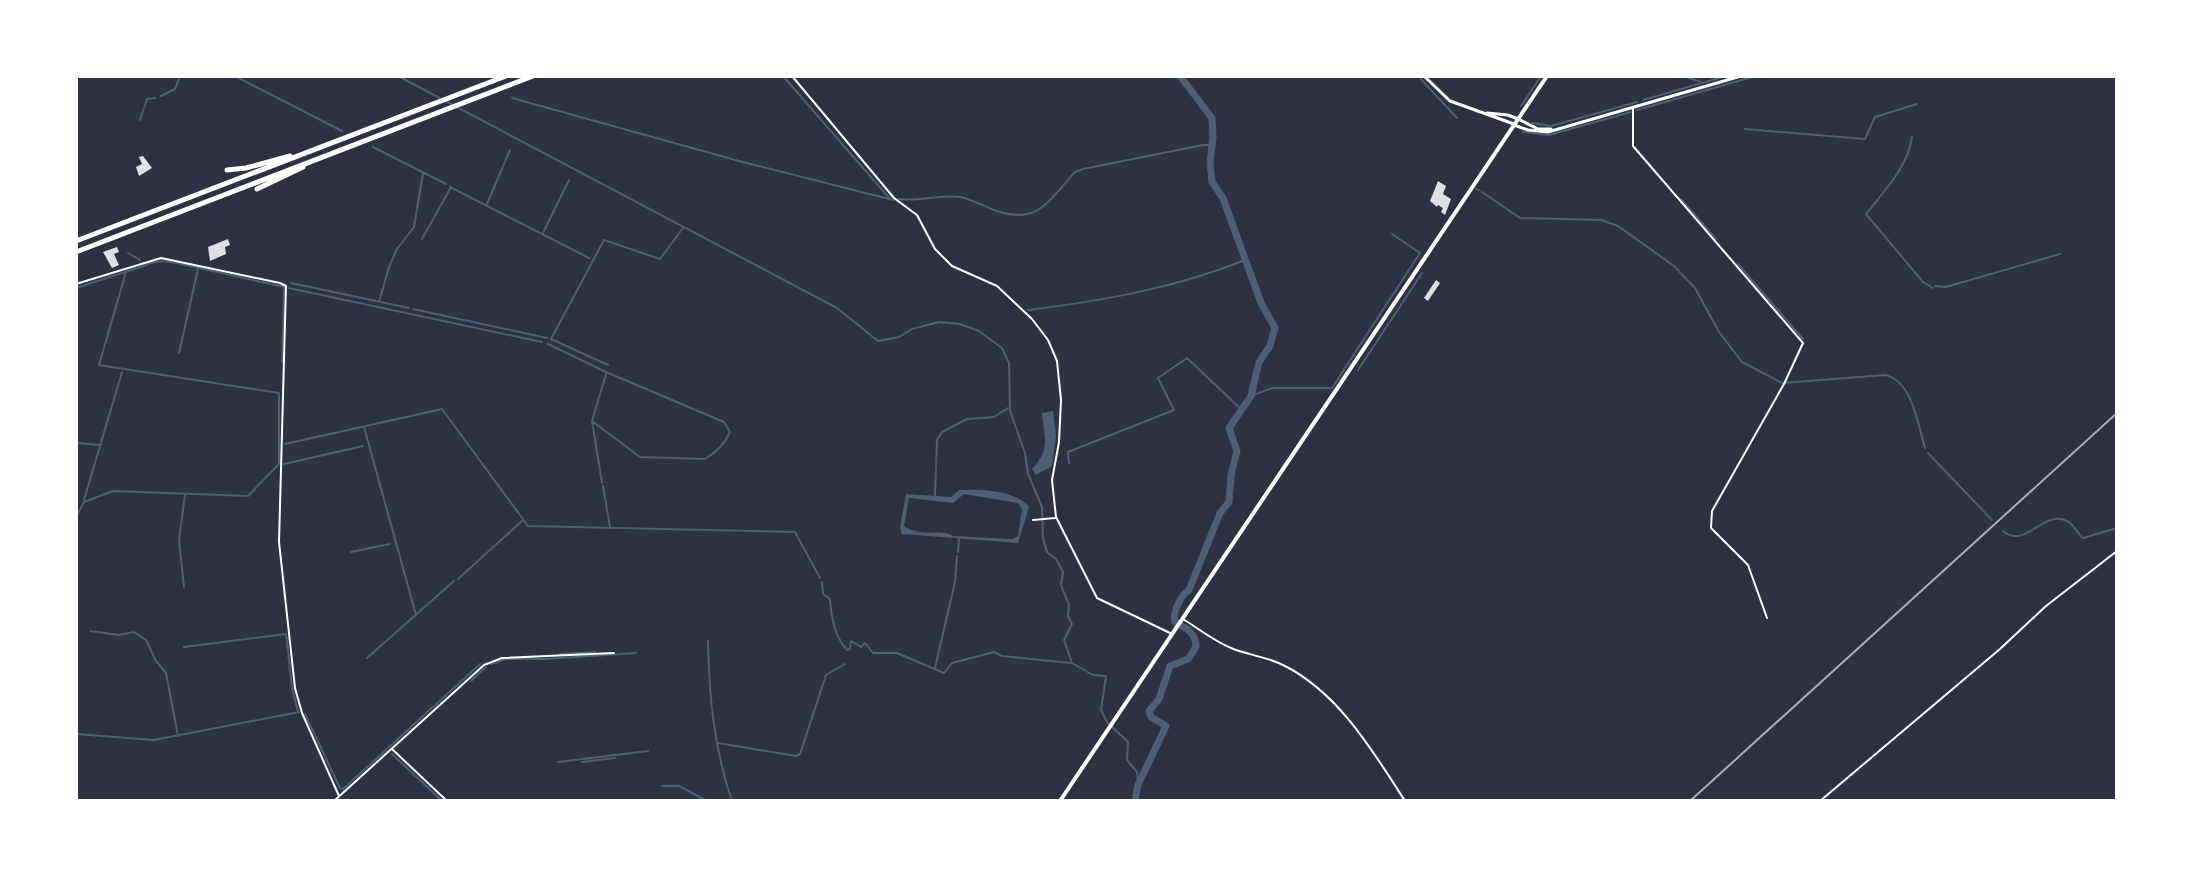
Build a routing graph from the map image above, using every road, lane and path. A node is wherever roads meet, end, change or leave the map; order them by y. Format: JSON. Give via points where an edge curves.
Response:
{"nodes":[{"id":1,"x":506,"y":76,"type":"edge"},
{"id":2,"x":533,"y":76,"type":"edge"},
{"id":3,"x":792,"y":76,"type":"edge"},
{"id":4,"x":1424,"y":76,"type":"edge"},
{"id":5,"x":1547,"y":76,"type":"edge"},
{"id":6,"x":1741,"y":76,"type":"edge"},
{"id":7,"x":1632,"y":107,"type":"junction"},
{"id":8,"x":1479,"y":112,"type":"junction"},
{"id":9,"x":1518,"y":119,"type":"junction"},
{"id":10,"x":1514,"y":125,"type":"junction"},
{"id":11,"x":1567,"y":126,"type":"junction"},
{"id":12,"x":311,"y":151,"type":"junction"},
{"id":13,"x":314,"y":160,"type":"junction"},
{"id":14,"x":227,"y":170,"type":"dead end"},
{"id":15,"x":257,"y":189,"type":"dead end"},
{"id":16,"x":76,"y":241,"type":"edge"},
{"id":17,"x":76,"y":252,"type":"edge"},
{"id":18,"x":76,"y":284,"type":"edge"},
{"id":19,"x":1056,"y":517,"type":"junction"},
{"id":20,"x":1033,"y":520,"type":"dead end"},
{"id":21,"x":2117,"y":551,"type":"edge"},
{"id":22,"x":1767,"y":618,"type":"dead end"},
{"id":23,"x":1182,"y":620,"type":"junction"},
{"id":24,"x":1172,"y":634,"type":"junction"},
{"id":25,"x":614,"y":653,"type":"dead end"},
{"id":26,"x":392,"y":750,"type":"junction"},
{"id":27,"x":339,"y":796,"type":"junction"},
{"id":28,"x":334,"y":801,"type":"edge"},
{"id":29,"x":447,"y":801,"type":"edge"},
{"id":30,"x":1060,"y":801,"type":"edge"},
{"id":31,"x":1405,"y":801,"type":"edge"},
{"id":32,"x":1820,"y":801,"type":"edge"}],
"edges":[{"from":1,"to":12,"type":"highway"},
{"from":2,"to":13,"type":"highway"},
{"from":3,"to":19,"type":"street","via":[[851,151],[917,215],[935,249],[952,266],[997,286],[1048,340],[1057,361],[1061,400],[1052,480]]},
{"from":4,"to":8,"type":"main road","via":[[1450,101]]},
{"from":5,"to":9,"type":"main road"},
{"from":6,"to":7,"type":"main road"},
{"from":7,"to":11,"type":"main road"},
{"from":7,"to":22,"type":"street","via":[[1633,146],[1803,343],[1714,505],[1711,523],[1748,565]]},
{"from":8,"to":9,"type":"main road"},
{"from":8,"to":10,"type":"main road"},
{"from":9,"to":10,"type":"main road"},
{"from":9,"to":11,"type":"main road","via":[[1538,129]]},
{"from":10,"to":11,"type":"main road","via":[[1538,132]]},
{"from":10,"to":23,"type":"main road"},
{"from":12,"to":14,"type":"highway"},
{"from":12,"to":16,"type":"highway"},
{"from":13,"to":15,"type":"highway"},
{"from":13,"to":17,"type":"highway"},
{"from":18,"to":27,"type":"street","via":[[161,258],[286,286],[280,556],[295,688]]},
{"from":19,"to":20,"type":"street"},
{"from":19,"to":24,"type":"street","via":[[1097,598]]},
{"from":21,"to":32,"type":"street"},
{"from":23,"to":24,"type":"main road"},
{"from":23,"to":31,"type":"street","via":[[1230,648],[1276,662],[1303,678],[1351,723]]},
{"from":24,"to":30,"type":"main road"},
{"from":25,"to":26,"type":"street","via":[[493,660]]},
{"from":26,"to":27,"type":"street"},
{"from":26,"to":29,"type":"street"},
{"from":27,"to":28,"type":"street"}]}
